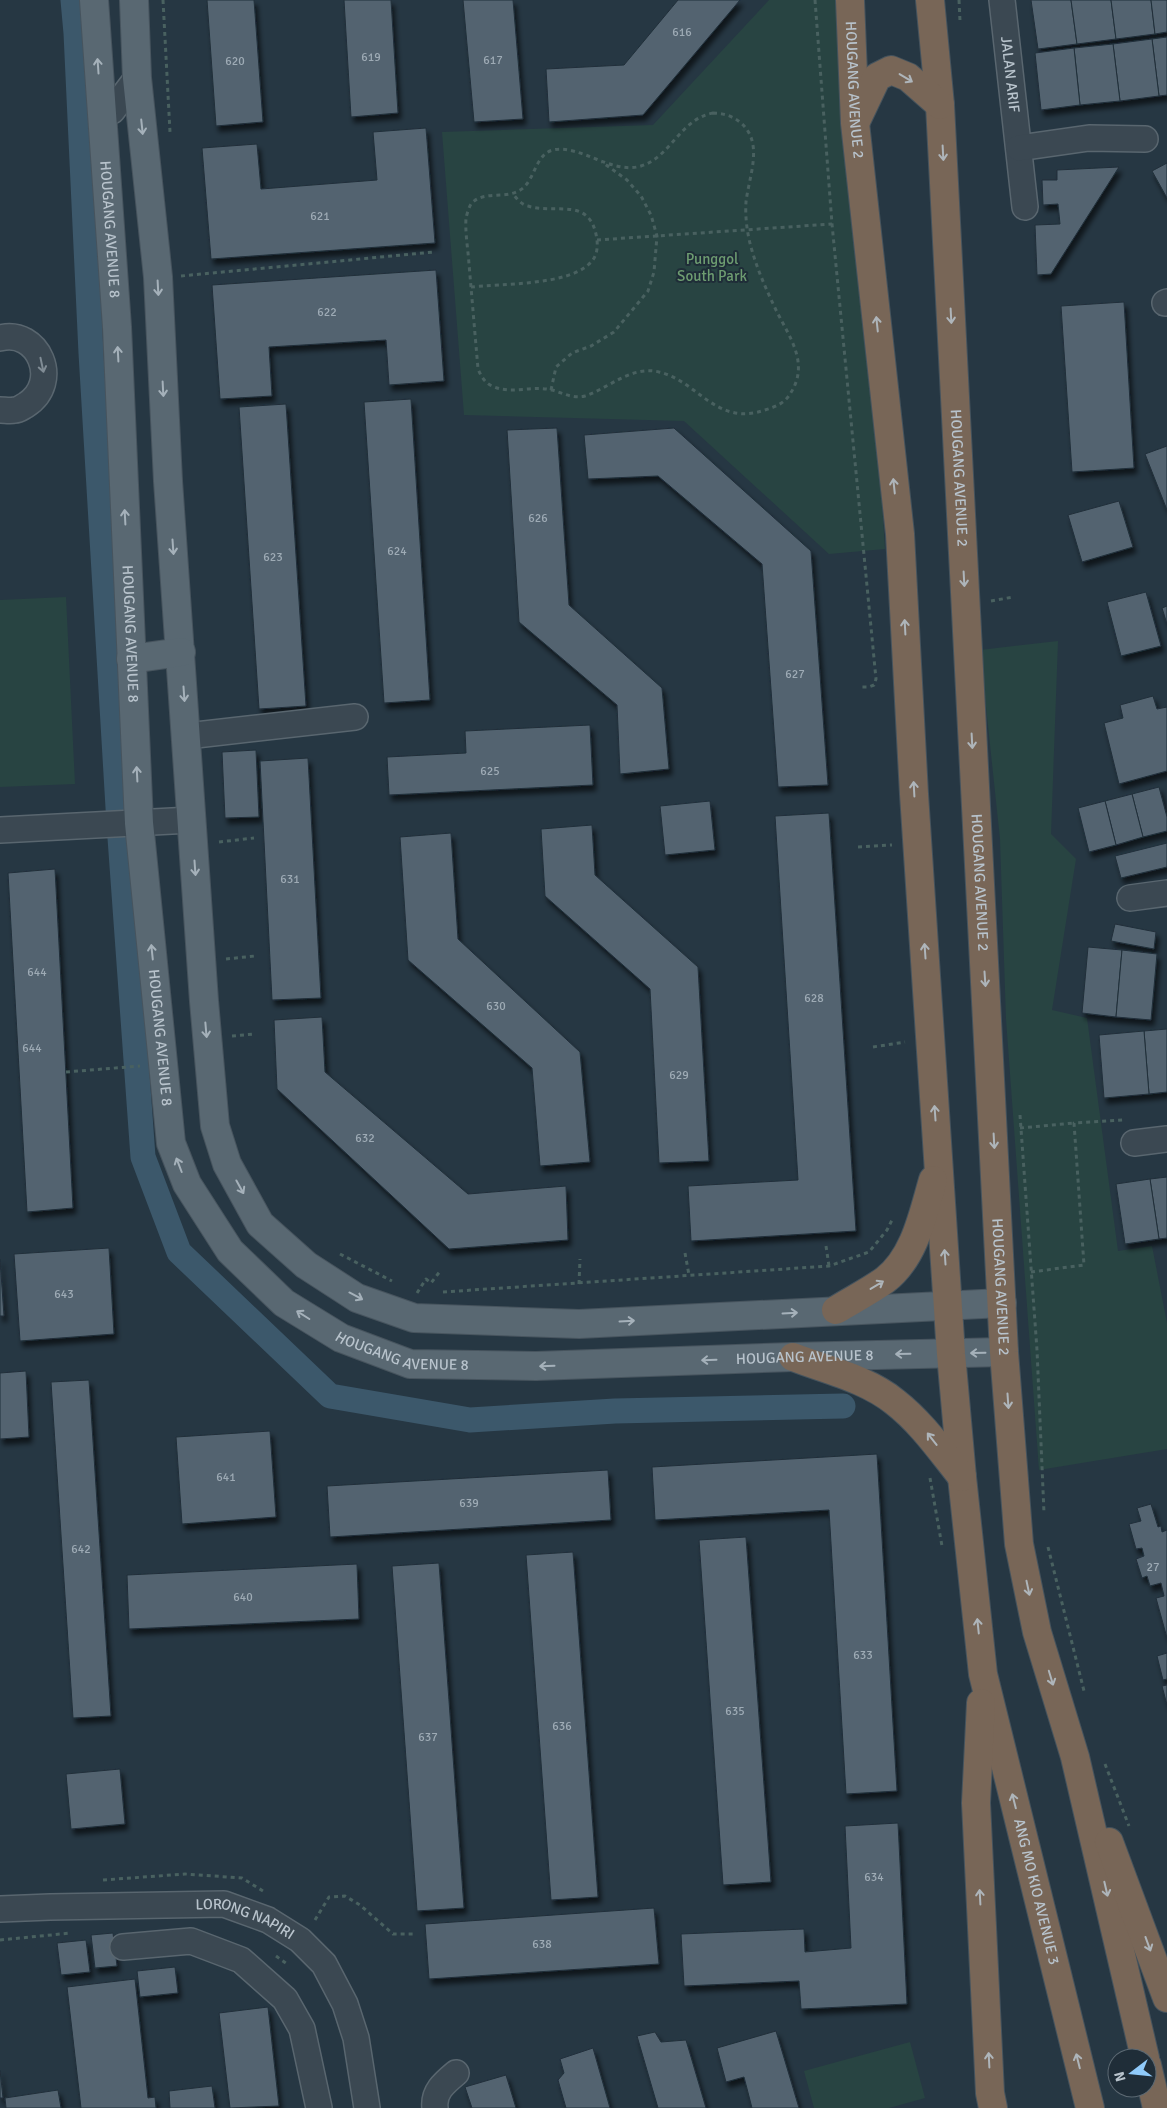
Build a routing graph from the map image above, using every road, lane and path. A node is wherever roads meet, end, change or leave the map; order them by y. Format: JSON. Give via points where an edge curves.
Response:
{"nodes":[{"id":1,"x":94,"y":0,"type":"edge"},
{"id":2,"x":134,"y":0,"type":"edge"},
{"id":3,"x":815,"y":0,"type":"edge"},
{"id":4,"x":850,"y":0,"type":"edge"},
{"id":5,"x":930,"y":0,"type":"edge"},
{"id":6,"x":959,"y":0,"type":"edge"},
{"id":7,"x":1002,"y":0,"type":"edge"},
{"id":8,"x":960,"y":30,"type":"dead end"},
{"id":9,"x":137,"y":78,"type":"junction"},
{"id":10,"x":940,"y":105,"type":"junction"},
{"id":11,"x":102,"y":115,"type":"junction"},
{"id":12,"x":855,"y":123,"type":"junction"},
{"id":13,"x":1146,"y":139,"type":"dead end"},
{"id":14,"x":1019,"y":148,"type":"junction"},
{"id":15,"x":600,"y":161,"type":"junction"},
{"id":16,"x":513,"y":194,"type":"junction"},
{"id":17,"x":1025,"y":207,"type":"dead end"},
{"id":18,"x":832,"y":224,"type":"junction"},
{"id":19,"x":748,"y":229,"type":"junction"},
{"id":20,"x":657,"y":236,"type":"junction"},
{"id":21,"x":597,"y":240,"type":"junction"},
{"id":22,"x":434,"y":252,"type":"dead end"},
{"id":23,"x":158,"y":278,"type":"junction"},
{"id":24,"x":471,"y":287,"type":"junction"},
{"id":25,"x":160,"y":323,"type":"junction"},
{"id":26,"x":117,"y":327,"type":"junction"},
{"id":27,"x":0,"y":338,"type":"edge"},
{"id":28,"x":551,"y":390,"type":"junction"},
{"id":29,"x":0,"y":410,"type":"edge"},
{"id":30,"x":990,"y":594,"type":"dead end"},
{"id":31,"x":1012,"y":597,"type":"dead end"},
{"id":32,"x":181,"y":652,"type":"junction"},
{"id":33,"x":131,"y":659,"type":"junction"},
{"id":34,"x":860,"y":688,"type":"dead end"},
{"id":35,"x":355,"y":717,"type":"dead end"},
{"id":36,"x":187,"y":736,"type":"junction"},
{"id":37,"x":191,"y":820,"type":"junction"},
{"id":38,"x":130,"y":823,"type":"junction"},
{"id":39,"x":0,"y":830,"type":"edge"},
{"id":40,"x":254,"y":838,"type":"dead end"},
{"id":41,"x":210,"y":843,"type":"dead end"},
{"id":42,"x":885,"y":846,"type":"dead end"},
{"id":43,"x":858,"y":847,"type":"dead end"},
{"id":44,"x":1167,"y":893,"type":"edge"},
{"id":45,"x":1130,"y":898,"type":"dead end"},
{"id":46,"x":255,"y":956,"type":"dead end"},
{"id":47,"x":220,"y":960,"type":"dead end"},
{"id":48,"x":255,"y":1034,"type":"dead end"},
{"id":49,"x":231,"y":1036,"type":"dead end"},
{"id":50,"x":907,"y":1042,"type":"dead end"},
{"id":51,"x":899,"y":1043,"type":"dead end"},
{"id":52,"x":873,"y":1046,"type":"dead end"},
{"id":53,"x":908,"y":1051,"type":"dead end"},
{"id":54,"x":140,"y":1066,"type":"dead end"},
{"id":55,"x":66,"y":1072,"type":"dead end"},
{"id":56,"x":1019,"y":1108,"type":"dead end"},
{"id":57,"x":1074,"y":1123,"type":"junction"},
{"id":58,"x":1020,"y":1128,"type":"junction"},
{"id":59,"x":1132,"y":1131,"type":"joint"},
{"id":60,"x":1167,"y":1139,"type":"edge"},
{"id":61,"x":939,"y":1162,"type":"junction"},
{"id":62,"x":894,"y":1218,"type":"dead end"},
{"id":63,"x":826,"y":1246,"type":"dead end"},
{"id":64,"x":338,"y":1253,"type":"dead end"},
{"id":65,"x":685,"y":1253,"type":"dead end"},
{"id":66,"x":580,"y":1259,"type":"dead end"},
{"id":67,"x":829,"y":1266,"type":"junction"},
{"id":68,"x":441,"y":1270,"type":"dead end"},
{"id":69,"x":1031,"y":1272,"type":"junction"},
{"id":70,"x":689,"y":1275,"type":"junction"},
{"id":71,"x":579,"y":1284,"type":"junction"},
{"id":72,"x":399,"y":1285,"type":"dead end"},
{"id":73,"x":408,"y":1289,"type":"dead end"},
{"id":74,"x":436,"y":1292,"type":"dead end"},
{"id":75,"x":417,"y":1293,"type":"junction"},
{"id":76,"x":426,"y":1293,"type":"dead end"},
{"id":77,"x":1002,"y":1303,"type":"junction"},
{"id":78,"x":948,"y":1306,"type":"junction"},
{"id":79,"x":836,"y":1310,"type":"junction"},
{"id":80,"x":1004,"y":1352,"type":"junction"},
{"id":81,"x":951,"y":1354,"type":"junction"},
{"id":82,"x":793,"y":1357,"type":"junction"},
{"id":83,"x":929,"y":1476,"type":"dead end"},
{"id":84,"x":962,"y":1477,"type":"junction"},
{"id":85,"x":1044,"y":1517,"type":"dead end"},
{"id":86,"x":1048,"y":1546,"type":"dead end"},
{"id":87,"x":943,"y":1554,"type":"dead end"},
{"id":88,"x":983,"y":1674,"type":"junction"},
{"id":89,"x":1086,"y":1700,"type":"dead end"},
{"id":90,"x":1075,"y":1757,"type":"junction"},
{"id":91,"x":1102,"y":1757,"type":"dead end"},
{"id":92,"x":1131,"y":1830,"type":"dead end"},
{"id":93,"x":0,"y":1909,"type":"edge"},
{"id":94,"x":315,"y":1920,"type":"dead end"},
{"id":95,"x":414,"y":1934,"type":"dead end"},
{"id":96,"x":123,"y":1947,"type":"dead end"},
{"id":97,"x":1167,"y":1998,"type":"edge"},
{"id":98,"x":1143,"y":2048,"type":"edge"},
{"id":99,"x":456,"y":2073,"type":"dead end"},
{"id":100,"x":319,"y":2108,"type":"edge"},
{"id":101,"x":367,"y":2108,"type":"edge"},
{"id":102,"x":435,"y":2108,"type":"edge"},
{"id":103,"x":993,"y":2108,"type":"edge"},
{"id":104,"x":1090,"y":2108,"type":"edge"}],
"edges":[{"from":11,"to":1,"type":"main road","name":"HOUGANG AVENUE 8","one_way":true},
{"from":2,"to":9,"type":"main road","name":"HOUGANG AVENUE 8"},
{"from":3,"to":18,"type":"path"},
{"from":4,"to":12,"type":"highway","name":"HOUGANG AVENUE 2"},
{"from":5,"to":10,"type":"highway","name":"HOUGANG AVENUE 2"},
{"from":6,"to":8,"type":"path"},
{"from":7,"to":14,"type":"street","name":"JALAN ARIF"},
{"from":9,"to":11,"type":"street","via":[[112,111]]},
{"from":9,"to":23,"type":"main road","name":"HOUGANG AVENUE 8","one_way":true},
{"from":12,"to":10,"type":"highway","one_way":true,"via":[[876,77],[891,70],[908,76]]},
{"from":10,"to":77,"type":"highway","name":"HOUGANG AVENUE 2","one_way":true},
{"from":11,"to":26,"type":"main road","name":"HOUGANG AVENUE 8"},
{"from":61,"to":12,"type":"highway","name":"HOUGANG AVENUE 2","one_way":true,"via":[[900,534]]},
{"from":13,"to":14,"type":"street","via":[[1089,138]]},
{"from":14,"to":17,"type":"street","name":"JALAN ARIF"},
{"from":15,"to":16,"type":"path","via":[[565,149],[551,150],[542,156],[525,186]]},
{"from":15,"to":19,"type":"path","via":[[627,167],[640,166],[668,147],[694,120],[713,113],[732,117],[747,129],[753,147],[746,202]]},
{"from":15,"to":20,"type":"path","via":[[627,180],[642,196]]},
{"from":16,"to":21,"type":"path","via":[[526,206],[580,212],[590,220]]},
{"from":16,"to":24,"type":"path","via":[[487,196],[470,205],[466,217]]},
{"from":18,"to":19,"type":"path"},
{"from":18,"to":34,"type":"path","via":[[876,679],[874,685]]},
{"from":19,"to":20,"type":"path"},
{"from":19,"to":28,"type":"path","via":[[757,266],[797,350],[799,368],[796,382],[789,396],[777,406],[745,414],[728,412],[659,372],[641,371],[582,397]]},
{"from":20,"to":21,"type":"path"},
{"from":20,"to":28,"type":"path","via":[[654,272],[648,291],[614,332],[572,353],[556,367]]},
{"from":21,"to":24,"type":"path","via":[[593,259],[583,270],[572,275]]},
{"from":22,"to":23,"type":"path"},
{"from":23,"to":25,"type":"main road","name":"HOUGANG AVENUE 8","one_way":true},
{"from":24,"to":28,"type":"path","via":[[478,369],[482,378],[491,386],[507,390]]},
{"from":25,"to":26,"type":"main road"},
{"from":25,"to":32,"type":"main road","name":"HOUGANG AVENUE 8","one_way":true},
{"from":33,"to":26,"type":"main road","name":"HOUGANG AVENUE 8","one_way":true},
{"from":27,"to":29,"type":"street","one_way":true,"via":[[8,336],[28,342],[42,359],[44,380],[35,399],[18,410]]},
{"from":30,"to":31,"type":"path","via":[[990,602]]},
{"from":32,"to":33,"type":"main road"},
{"from":32,"to":36,"type":"main road","name":"HOUGANG AVENUE 8","one_way":true},
{"from":38,"to":33,"type":"main road","name":"HOUGANG AVENUE 8","one_way":true},
{"from":35,"to":36,"type":"street"},
{"from":36,"to":37,"type":"main road","name":"HOUGANG AVENUE 8"},
{"from":37,"to":38,"type":"street"},
{"from":37,"to":79,"type":"main road","name":"HOUGANG AVENUE 8","one_way":true,"via":[[215,1126],[227,1164],[260,1224],[306,1265],[357,1298],[414,1318],[579,1324]]},
{"from":38,"to":39,"type":"street"},
{"from":82,"to":38,"type":"main road","name":"HOUGANG AVENUE 8","one_way":true,"via":[[536,1366],[410,1364],[341,1338],[284,1303],[230,1250],[187,1184],[170,1143]]},
{"from":40,"to":41,"type":"path"},
{"from":42,"to":43,"type":"path"},
{"from":44,"to":45,"type":"street"},
{"from":46,"to":47,"type":"path"},
{"from":48,"to":49,"type":"path"},
{"from":50,"to":53,"type":"path"},
{"from":51,"to":52,"type":"path"},
{"from":54,"to":55,"type":"path"},
{"from":56,"to":58,"type":"path"},
{"from":57,"to":58,"type":"path"},
{"from":57,"to":59,"type":"path"},
{"from":57,"to":69,"type":"path","via":[[1084,1265]]},
{"from":58,"to":69,"type":"path"},
{"from":59,"to":60,"type":"street"},
{"from":78,"to":61,"type":"highway","name":"HOUGANG AVENUE 2","one_way":true},
{"from":79,"to":61,"type":"highway","one_way":true,"via":[[887,1279],[907,1256],[920,1226]]},
{"from":62,"to":67,"type":"path","via":[[869,1252]]},
{"from":63,"to":67,"type":"path"},
{"from":64,"to":72,"type":"path"},
{"from":65,"to":70,"type":"path"},
{"from":66,"to":71,"type":"path"},
{"from":67,"to":70,"type":"path"},
{"from":68,"to":75,"type":"path","via":[[431,1283],[426,1279]]},
{"from":69,"to":85,"type":"path"},
{"from":70,"to":71,"type":"path"},
{"from":71,"to":74,"type":"path"},
{"from":73,"to":75,"type":"path"},
{"from":75,"to":76,"type":"path"},
{"from":77,"to":78,"type":"main road","name":"HOUGANG AVENUE 8"},
{"from":77,"to":80,"type":"highway","name":"HOUGANG AVENUE 2"},
{"from":78,"to":79,"type":"main road","name":"HOUGANG AVENUE 8"},
{"from":78,"to":81,"type":"highway","name":"HOUGANG AVENUE 2"},
{"from":80,"to":81,"type":"main road","name":"HOUGANG AVENUE 8","one_way":true},
{"from":80,"to":90,"type":"highway","name":"HOUGANG AVENUE 2","one_way":true,"via":[[1019,1544],[1037,1632]]},
{"from":81,"to":82,"type":"main road","name":"HOUGANG AVENUE 8","one_way":true},
{"from":81,"to":84,"type":"highway","name":"HOUGANG AVENUE 2"},
{"from":84,"to":82,"type":"highway","one_way":true,"via":[[920,1424],[895,1401],[862,1383]]},
{"from":83,"to":87,"type":"path"},
{"from":88,"to":84,"type":"highway","name":"HOUGANG AVENUE 2","one_way":true},
{"from":86,"to":89,"type":"path"},
{"from":103,"to":88,"type":"highway","one_way":true,"via":[[976,1803]]},
{"from":104,"to":88,"type":"highway","name":"ANG MO KIO AVENUE 3","one_way":true},
{"from":90,"to":97,"type":"highway","one_way":true},
{"from":90,"to":98,"type":"highway","one_way":true},
{"from":91,"to":92,"type":"path"},
{"from":93,"to":101,"type":"street","name":"LORONG NAPIRI","via":[[224,1904],[268,1920],[300,1940],[324,1964],[345,2004],[356,2038]]},
{"from":94,"to":95,"type":"path","via":[[329,1897],[345,1896],[393,1934]]},
{"from":96,"to":100,"type":"street","via":[[191,1941],[241,1960],[285,1999],[302,2028]]},
{"from":99,"to":102,"type":"street","via":[[441,2084],[434,2101]]}]}
